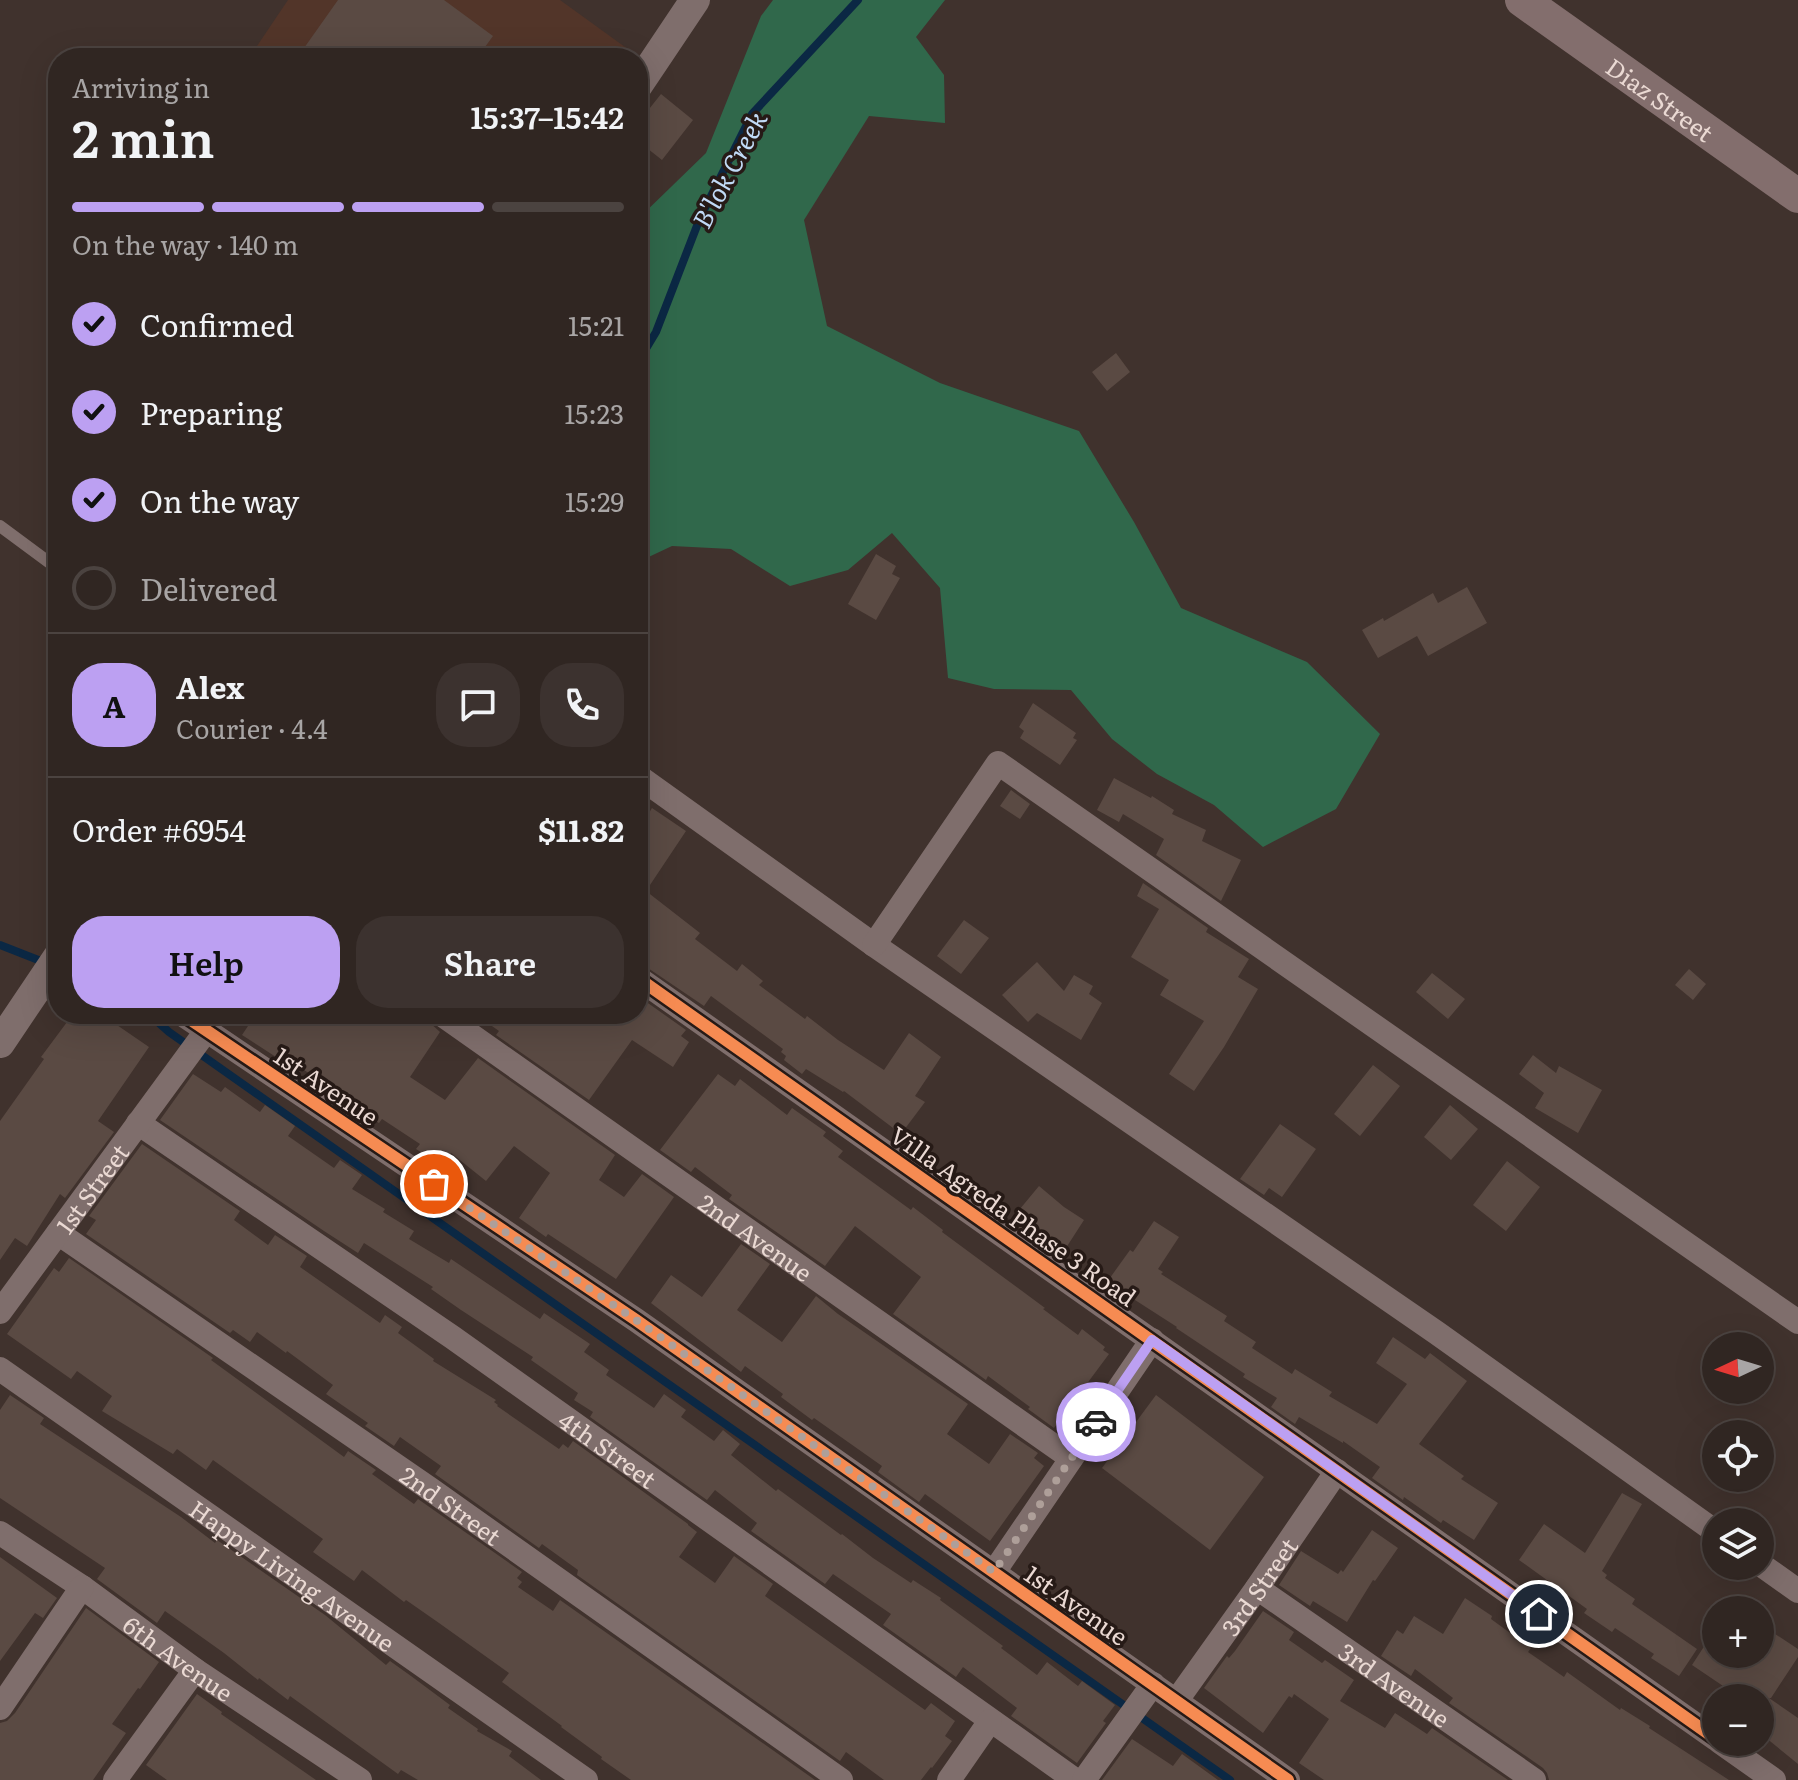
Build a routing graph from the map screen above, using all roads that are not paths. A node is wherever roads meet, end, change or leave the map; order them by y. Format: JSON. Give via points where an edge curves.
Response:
{"nodes":[{"id":1,"x":695,"y":0,"type":"edge"},
{"id":2,"x":1522,"y":0,"type":"edge"},
{"id":3,"x":648,"y":70,"type":"edge"},
{"id":4,"x":1798,"y":196,"type":"edge"},
{"id":5,"x":0,"y":526,"type":"edge"},
{"id":6,"x":48,"y":562,"type":"edge"},
{"id":7,"x":648,"y":783,"type":"edge"},
{"id":8,"x":874,"y":945,"type":"junction"},
{"id":9,"x":48,"y":972,"type":"edge"},
{"id":10,"x":648,"y":985,"type":"edge"},
{"id":11,"x":186,"y":1024,"type":"edge"},
{"id":12,"x":455,"y":1024,"type":"edge"},
{"id":13,"x":0,"y":1043,"type":"edge"},
{"id":14,"x":196,"y":1046,"type":"junction"},
{"id":15,"x":138,"y":1123,"type":"junction"},
{"id":16,"x":58,"y":1233,"type":"junction"},
{"id":17,"x":0,"y":1312,"type":"edge"},
{"id":18,"x":1798,"y":1322,"type":"edge"},
{"id":19,"x":1152,"y":1340,"type":"junction"},
{"id":20,"x":0,"y":1369,"type":"edge"},
{"id":21,"x":1071,"y":1458,"type":"junction"},
{"id":22,"x":1337,"y":1471,"type":"junction"},
{"id":23,"x":1702,"y":1522,"type":"edge"},
{"id":24,"x":0,"y":1533,"type":"edge"},
{"id":25,"x":994,"y":1572,"type":"junction"},
{"id":26,"x":1774,"y":1574,"type":"edge"},
{"id":27,"x":82,"y":1587,"type":"junction"},
{"id":28,"x":1257,"y":1588,"type":"junction"},
{"id":29,"x":1798,"y":1591,"type":"edge"},
{"id":30,"x":195,"y":1670,"type":"junction"},
{"id":31,"x":1177,"y":1700,"type":"junction"},
{"id":32,"x":1139,"y":1704,"type":"junction"},
{"id":33,"x":0,"y":1708,"type":"edge"},
{"id":34,"x":990,"y":1721,"type":"junction"},
{"id":35,"x":1702,"y":1729,"type":"edge"},
{"id":36,"x":1740,"y":1756,"type":"edge"},
{"id":37,"x":122,"y":1778,"type":"edge"},
{"id":38,"x":360,"y":1780,"type":"edge"},
{"id":39,"x":586,"y":1780,"type":"edge"},
{"id":40,"x":841,"y":1780,"type":"edge"},
{"id":41,"x":949,"y":1780,"type":"edge"},
{"id":42,"x":1075,"y":1780,"type":"edge"},
{"id":43,"x":1084,"y":1780,"type":"edge"},
{"id":44,"x":1288,"y":1780,"type":"edge"},
{"id":45,"x":1534,"y":1780,"type":"edge"},
{"id":46,"x":1774,"y":1780,"type":"edge"}],
"edges":[{"from":1,"to":3,"type":"street"},
{"from":2,"to":4,"type":"main road","name":"Diaz Street"},
{"from":5,"to":6,"type":"lane"},
{"from":7,"to":8,"type":"street"},
{"from":8,"to":18,"type":"street","via":[[998,763]]},
{"from":8,"to":23,"type":"street"},
{"from":9,"to":13,"type":"street"},
{"from":10,"to":19,"type":"street","name":"Villa Agreda Phase 3 Road"},
{"from":11,"to":14,"type":"street","name":"1st Avenue"},
{"from":12,"to":21,"type":"street","name":"2nd Avenue"},
{"from":14,"to":15,"type":"street","name":"1st Street"},
{"from":14,"to":25,"type":"street","name":"1st Avenue","via":[[636,1320]]},
{"from":15,"to":16,"type":"street","name":"1st Street"},
{"from":15,"to":34,"type":"street","name":"4th Street","via":[[452,1337]]},
{"from":16,"to":17,"type":"street","name":"1st Street"},
{"from":16,"to":40,"type":"street","name":"2nd Street"},
{"from":19,"to":21,"type":"street"},
{"from":19,"to":22,"type":"street","name":"Villa Agreda Phase 3 Road"},
{"from":20,"to":39,"type":"street","name":"Happy Living Avenue"},
{"from":21,"to":25,"type":"street"},
{"from":22,"to":28,"type":"street","name":"3rd Street"},
{"from":22,"to":35,"type":"street","name":"Villa Agreda Phase 3 Road"},
{"from":24,"to":27,"type":"street","name":"6th Avenue"},
{"from":25,"to":32,"type":"street","name":"1st Avenue"},
{"from":26,"to":29,"type":"street"},
{"from":27,"to":30,"type":"street","name":"6th Avenue"},
{"from":27,"to":33,"type":"street"},
{"from":28,"to":31,"type":"street","name":"3rd Street"},
{"from":28,"to":45,"type":"street","name":"3rd Avenue"},
{"from":30,"to":37,"type":"street"},
{"from":30,"to":38,"type":"street","name":"6th Avenue"},
{"from":31,"to":32,"type":"street","name":"1st Avenue"},
{"from":31,"to":44,"type":"street","name":"1st Avenue"},
{"from":32,"to":43,"type":"street"},
{"from":34,"to":41,"type":"street"},
{"from":34,"to":42,"type":"street","name":"4th Street"},
{"from":36,"to":46,"type":"street","name":"Villa Agreda Phase 3 Road"}]}
